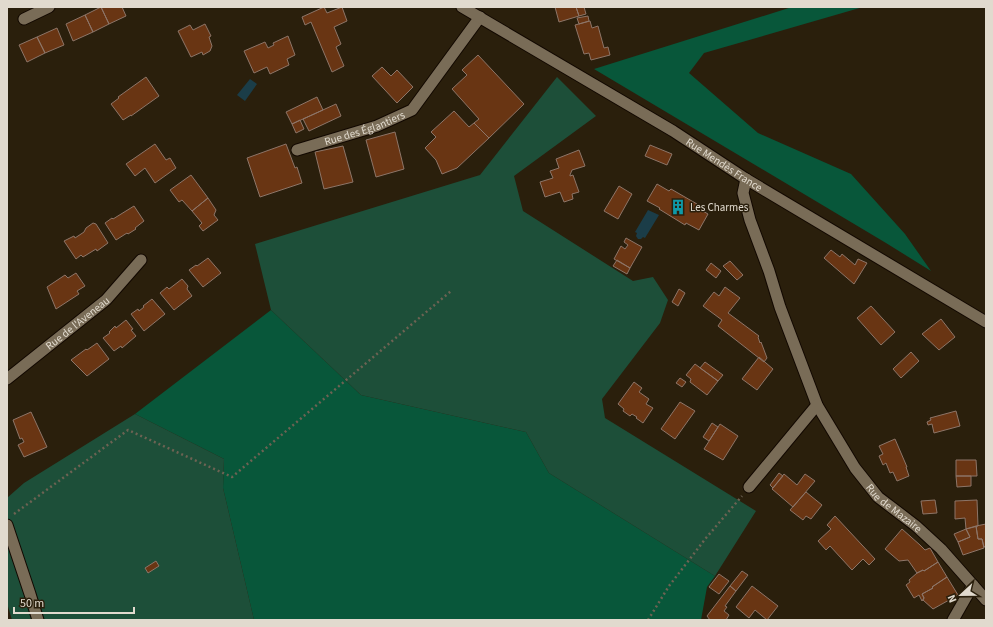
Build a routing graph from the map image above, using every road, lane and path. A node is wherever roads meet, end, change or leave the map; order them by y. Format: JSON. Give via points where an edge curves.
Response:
{"nodes":[{"id":1,"x":49,"y":7,"type":"edge"},
{"id":2,"x":462,"y":7,"type":"edge"},
{"id":3,"x":480,"y":17,"type":"junction"},
{"id":4,"x":24,"y":19,"type":"dead end"},
{"id":5,"x":297,"y":150,"type":"dead end"},
{"id":6,"x":746,"y":179,"type":"junction"},
{"id":7,"x":142,"y":260,"type":"dead end"},
{"id":8,"x":452,"y":290,"type":"dead end"},
{"id":9,"x":986,"y":322,"type":"edge"},
{"id":10,"x":7,"y":379,"type":"edge"},
{"id":11,"x":817,"y":405,"type":"junction"},
{"id":12,"x":749,"y":487,"type":"joint"},
{"id":13,"x":13,"y":514,"type":"dead end"},
{"id":14,"x":7,"y":525,"type":"edge"},
{"id":15,"x":973,"y":585,"type":"junction"},
{"id":16,"x":986,"y":600,"type":"edge"},
{"id":17,"x":38,"y":620,"type":"edge"},
{"id":18,"x":648,"y":620,"type":"edge"},
{"id":19,"x":953,"y":620,"type":"edge"}],
"edges":[{"from":1,"to":4,"type":"street"},
{"from":2,"to":3,"type":"street","name":"Rue Mendès France"},
{"from":3,"to":5,"type":"street","name":"Rue des Églantiers","via":[[412,110],[377,126]]},
{"from":3,"to":6,"type":"street","name":"Rue Mendès France","via":[[673,131]]},
{"from":6,"to":9,"type":"street","name":"Rue Mendès France"},
{"from":6,"to":11,"type":"street","name":"Rue de Mazaire","via":[[743,193],[750,220]]},
{"from":7,"to":10,"type":"street","name":"Rue de l'Aveneau","via":[[106,300]]},
{"from":8,"to":13,"type":"path","via":[[232,477],[128,430]]},
{"from":11,"to":12,"type":"street"},
{"from":11,"to":15,"type":"street","name":"Rue de Mazaire","via":[[855,468],[878,497],[941,549]]},
{"from":12,"to":18,"type":"path","via":[[669,586]]},
{"from":14,"to":17,"type":"street"},
{"from":15,"to":16,"type":"street","name":"Rue de Mazaire"},
{"from":15,"to":19,"type":"street"}]}
